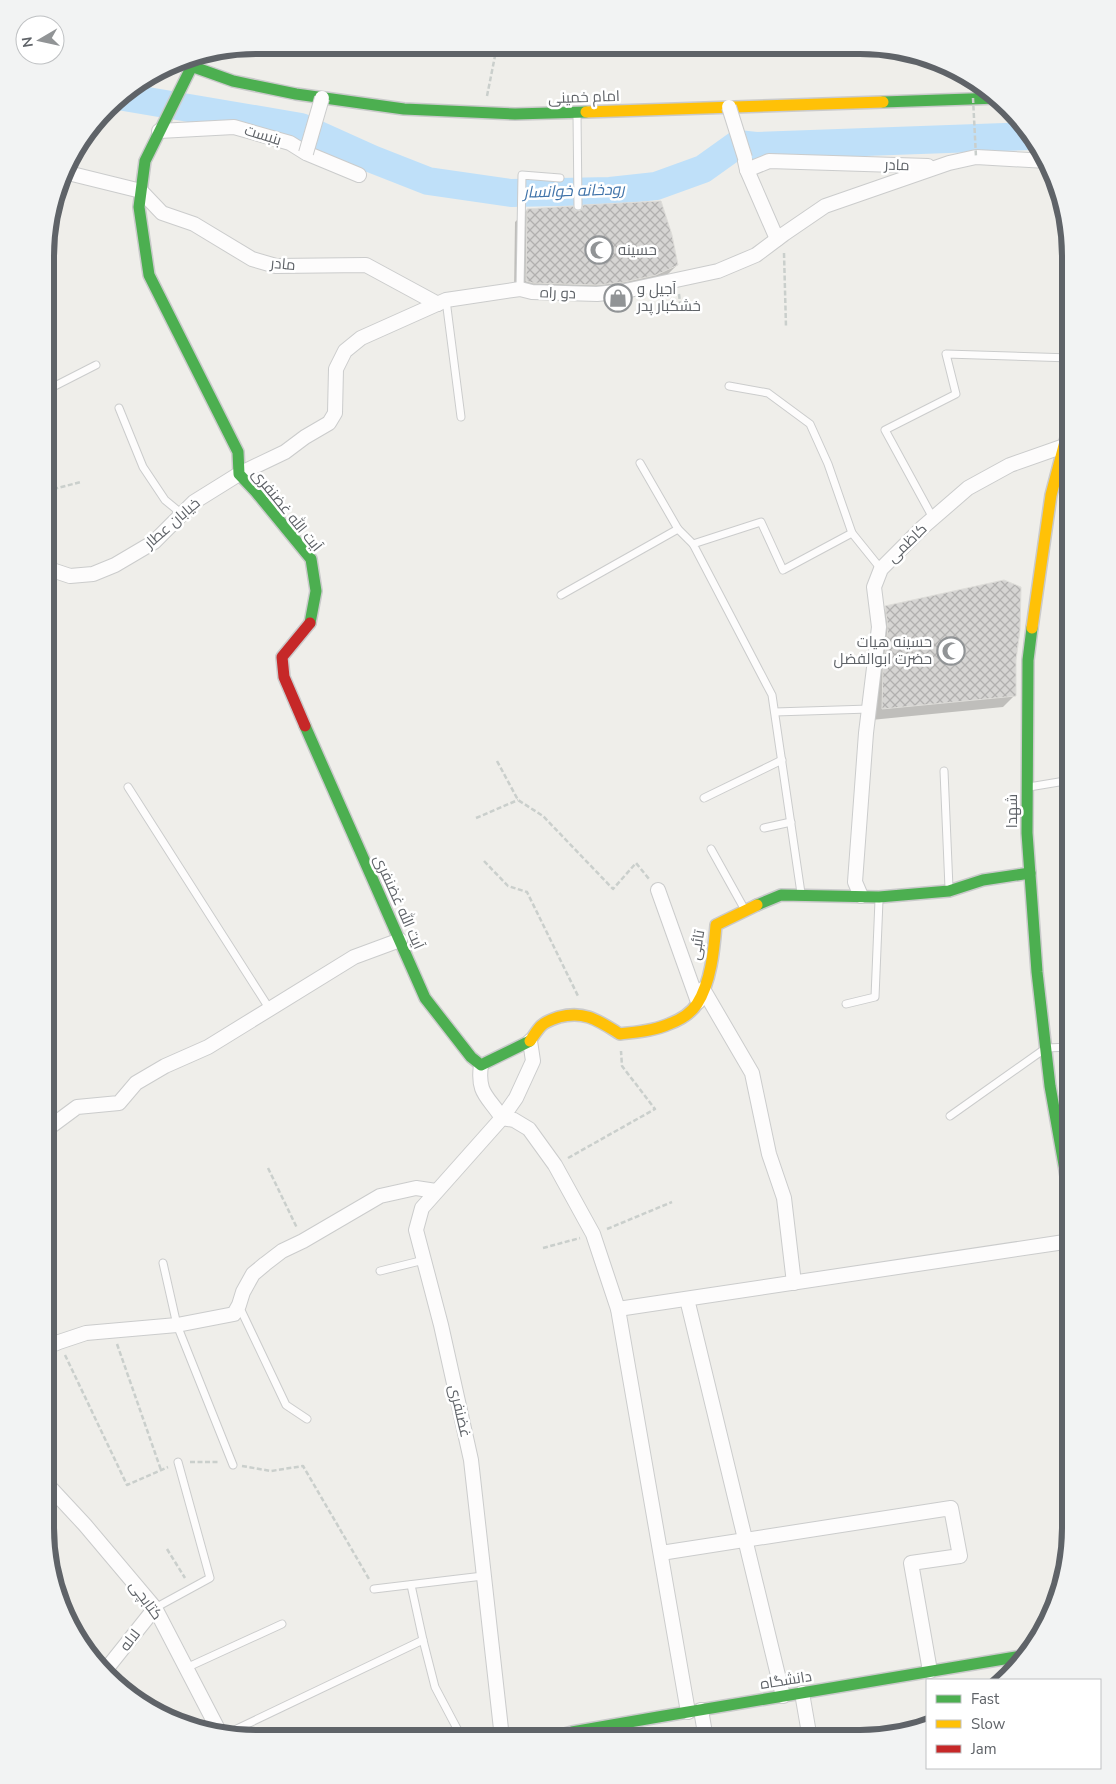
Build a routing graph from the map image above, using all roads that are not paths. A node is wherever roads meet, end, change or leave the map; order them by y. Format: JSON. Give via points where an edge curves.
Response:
{"nodes":[{"id":1,"x":189,"y":65,"type":"edge"},
{"id":2,"x":192,"y":66,"type":"junction"},
{"id":3,"x":322,"y":98,"type":"junction"},
{"id":4,"x":987,"y":98,"type":"edge"},
{"id":5,"x":729,"y":107,"type":"junction"},
{"id":6,"x":577,"y":112,"type":"junction"},
{"id":7,"x":159,"y":132,"type":"junction"},
{"id":8,"x":306,"y":153,"type":"junction"},
{"id":9,"x":1038,"y":161,"type":"edge"},
{"id":10,"x":746,"y":164,"type":"junction"},
{"id":11,"x":936,"y":167,"type":"junction"},
{"id":12,"x":71,"y":174,"type":"edge"},
{"id":13,"x":359,"y":175,"type":"dead end"},
{"id":14,"x":560,"y":178,"type":"dead end"},
{"id":15,"x":141,"y":190,"type":"junction"},
{"id":16,"x":578,"y":206,"type":"dead end"},
{"id":17,"x":780,"y":236,"type":"junction"},
{"id":18,"x":520,"y":289,"type":"junction"},
{"id":19,"x":442,"y":302,"type":"junction"},
{"id":20,"x":1062,"y":358,"type":"edge"},
{"id":21,"x":96,"y":365,"type":"dead end"},
{"id":22,"x":54,"y":386,"type":"edge"},
{"id":23,"x":729,"y":386,"type":"dead end"},
{"id":24,"x":119,"y":408,"type":"dead end"},
{"id":25,"x":461,"y":417,"type":"dead end"},
{"id":26,"x":1062,"y":447,"type":"edge"},
{"id":27,"x":1062,"y":454,"type":"edge"},
{"id":28,"x":640,"y":462,"type":"dead end"},
{"id":29,"x":239,"y":474,"type":"junction"},
{"id":30,"x":182,"y":514,"type":"junction"},
{"id":31,"x":933,"y":518,"type":"junction"},
{"id":32,"x":678,"y":529,"type":"junction"},
{"id":33,"x":852,"y":533,"type":"junction"},
{"id":34,"x":693,"y":544,"type":"junction"},
{"id":35,"x":881,"y":568,"type":"junction"},
{"id":36,"x":54,"y":571,"type":"edge"},
{"id":37,"x":561,"y":595,"type":"dead end"},
{"id":38,"x":869,"y":709,"type":"junction"},
{"id":39,"x":774,"y":712,"type":"junction"},
{"id":40,"x":782,"y":760,"type":"junction"},
{"id":41,"x":944,"y":771,"type":"dead end"},
{"id":42,"x":1062,"y":782,"type":"edge"},
{"id":43,"x":128,"y":787,"type":"dead end"},
{"id":44,"x":1027,"y":788,"type":"junction"},
{"id":45,"x":704,"y":798,"type":"dead end"},
{"id":46,"x":791,"y":822,"type":"junction"},
{"id":47,"x":764,"y":828,"type":"dead end"},
{"id":48,"x":712,"y":848,"type":"dead end"},
{"id":49,"x":1030,"y":873,"type":"junction"},
{"id":50,"x":658,"y":890,"type":"road end"},
{"id":51,"x":949,"y":891,"type":"junction"},
{"id":52,"x":802,"y":895,"type":"junction"},
{"id":53,"x":861,"y":896,"type":"junction"},
{"id":54,"x":879,"y":897,"type":"junction"},
{"id":55,"x":745,"y":910,"type":"junction"},
{"id":56,"x":400,"y":940,"type":"junction"},
{"id":57,"x":700,"y":996,"type":"junction"},
{"id":58,"x":846,"y":1004,"type":"dead end"},
{"id":59,"x":269,"y":1008,"type":"junction"},
{"id":60,"x":530,"y":1041,"type":"junction"},
{"id":61,"x":1062,"y":1047,"type":"edge"},
{"id":62,"x":1046,"y":1048,"type":"junction"},
{"id":63,"x":476,"y":1061,"type":"junction"},
{"id":64,"x":950,"y":1116,"type":"dead end"},
{"id":65,"x":502,"y":1118,"type":"junction"},
{"id":66,"x":54,"y":1124,"type":"edge"},
{"id":67,"x":1062,"y":1153,"type":"edge"},
{"id":68,"x":436,"y":1192,"type":"junction"},
{"id":69,"x":1062,"y":1242,"type":"edge"},
{"id":70,"x":424,"y":1260,"type":"junction"},
{"id":71,"x":163,"y":1263,"type":"dead end"},
{"id":72,"x":380,"y":1271,"type":"dead end"},
{"id":73,"x":794,"y":1283,"type":"junction"},
{"id":74,"x":687,"y":1299,"type":"junction"},
{"id":75,"x":239,"y":1305,"type":"junction"},
{"id":76,"x":618,"y":1310,"type":"junction"},
{"id":77,"x":177,"y":1325,"type":"junction"},
{"id":78,"x":54,"y":1344,"type":"edge"},
{"id":79,"x":306,"y":1419,"type":"dead end"},
{"id":80,"x":178,"y":1462,"type":"road end"},
{"id":81,"x":233,"y":1465,"type":"road end"},
{"id":82,"x":54,"y":1491,"type":"edge"},
{"id":83,"x":745,"y":1540,"type":"junction"},
{"id":84,"x":660,"y":1553,"type":"junction"},
{"id":85,"x":483,"y":1576,"type":"junction"},
{"id":86,"x":411,"y":1584,"type":"junction"},
{"id":87,"x":374,"y":1589,"type":"road end"},
{"id":88,"x":155,"y":1608,"type":"junction"},
{"id":89,"x":282,"y":1624,"type":"dead end"},
{"id":90,"x":422,"y":1640,"type":"junction"},
{"id":91,"x":1016,"y":1657,"type":"edge"},
{"id":92,"x":108,"y":1666,"type":"edge"},
{"id":93,"x":186,"y":1668,"type":"junction"},
{"id":94,"x":930,"y":1671,"type":"junction"},
{"id":95,"x":802,"y":1693,"type":"junction"},
{"id":96,"x":782,"y":1696,"type":"junction"},
{"id":97,"x":695,"y":1711,"type":"junction"},
{"id":98,"x":216,"y":1726,"type":"edge"},
{"id":99,"x":233,"y":1729,"type":"edge"},
{"id":100,"x":458,"y":1730,"type":"edge"},
{"id":101,"x":501,"y":1730,"type":"edge"},
{"id":102,"x":598,"y":1730,"type":"edge"},
{"id":103,"x":702,"y":1730,"type":"edge"},
{"id":104,"x":808,"y":1730,"type":"edge"}],
"edges":[{"from":1,"to":2,"type":"street","name":"امام خمینی"},
{"from":2,"to":3,"type":"street","name":"امام خمینی","via":[[233,81]]},
{"from":2,"to":7,"type":"street","name":"آیت الله غضنفری"},
{"from":3,"to":6,"type":"street","name":"امام خمینی","via":[[404,109],[515,114]]},
{"from":3,"to":8,"type":"street","bridge":true},
{"from":4,"to":5,"type":"street","name":"امام خمینی"},
{"from":5,"to":6,"type":"street","name":"امام خمینی"},
{"from":5,"to":10,"type":"street","bridge":true},
{"from":6,"to":16,"type":"lane"},
{"from":7,"to":8,"type":"street","name":"بنبست","via":[[234,127],[290,143]]},
{"from":7,"to":15,"type":"street","name":"آیت الله غضنفری","via":[[145,161]]},
{"from":8,"to":13,"type":"street","name":"بنبست"},
{"from":9,"to":11,"type":"street","name":"مادر","via":[[976,157]]},
{"from":10,"to":11,"type":"street","name":"مادر","via":[[769,161]]},
{"from":10,"to":17,"type":"street"},
{"from":11,"to":17,"type":"street","name":"دو راه","via":[[825,206]]},
{"from":12,"to":15,"type":"street"},
{"from":14,"to":18,"type":"lane","via":[[522,175]]},
{"from":15,"to":19,"type":"street","name":"مادر","via":[[162,213],[194,224],[252,258],[276,266],[366,266]]},
{"from":15,"to":29,"type":"street","name":"آیت الله غضنفری","via":[[139,207],[149,275],[238,452]]},
{"from":17,"to":18,"type":"street","name":"دو راه","via":[[756,255],[718,271],[626,291],[568,295]]},
{"from":18,"to":19,"type":"street","name":"دو راه"},
{"from":19,"to":25,"type":"lane"},
{"from":19,"to":29,"type":"street","name":"دو راه","via":[[361,338],[345,351],[336,369],[334,414],[329,422],[285,452]]},
{"from":20,"to":31,"type":"lane","via":[[946,354],[956,394],[885,430]]},
{"from":21,"to":22,"type":"lane"},
{"from":23,"to":33,"type":"lane","via":[[768,394],[810,424]]},
{"from":24,"to":30,"type":"lane","via":[[143,467],[165,500]]},
{"from":26,"to":31,"type":"street","name":"کاظمی","via":[[1010,465],[968,488]]},
{"from":27,"to":44,"type":"street","name":"شهدا","via":[[1051,495],[1028,660]]},
{"from":28,"to":32,"type":"lane"},
{"from":29,"to":30,"type":"street","name":"خیابان عطار","via":[[194,502]]},
{"from":29,"to":56,"type":"street","name":"آیت الله غضنفری","via":[[311,559],[316,592],[311,621],[282,658],[284,677]]},
{"from":30,"to":36,"type":"street","name":"خیابان عطار","via":[[154,542],[115,565],[93,574],[70,576]]},
{"from":31,"to":35,"type":"street","name":"کاظمی"},
{"from":32,"to":34,"type":"lane"},
{"from":32,"to":37,"type":"lane"},
{"from":33,"to":34,"type":"lane","via":[[783,570],[761,522]]},
{"from":33,"to":35,"type":"lane"},
{"from":34,"to":39,"type":"lane","via":[[772,695]]},
{"from":35,"to":38,"type":"street","name":"کاظمی","via":[[874,587],[879,627]]},
{"from":38,"to":39,"type":"lane"},
{"from":38,"to":53,"type":"street","name":"کاظمی","via":[[855,882]]},
{"from":39,"to":40,"type":"lane"},
{"from":40,"to":45,"type":"lane"},
{"from":40,"to":46,"type":"lane"},
{"from":41,"to":51,"type":"lane"},
{"from":42,"to":44,"type":"lane"},
{"from":43,"to":59,"type":"lane"},
{"from":44,"to":49,"type":"street","name":"شهدا"},
{"from":46,"to":47,"type":"lane"},
{"from":46,"to":52,"type":"lane"},
{"from":48,"to":55,"type":"lane"},
{"from":49,"to":51,"type":"street","name":"تائبی","via":[[983,880]]},
{"from":49,"to":62,"type":"street","name":"شهدا"},
{"from":50,"to":57,"type":"street"},
{"from":51,"to":54,"type":"street","name":"تائبی"},
{"from":52,"to":53,"type":"street","name":"تائبی"},
{"from":52,"to":55,"type":"street","name":"تائبی","via":[[781,895]]},
{"from":53,"to":54,"type":"street","name":"تائبی"},
{"from":54,"to":58,"type":"lane","via":[[875,997]]},
{"from":55,"to":57,"type":"street","name":"تائبی","via":[[716,925],[715,942]]},
{"from":56,"to":59,"type":"street","via":[[354,957]]},
{"from":56,"to":63,"type":"street","name":"آیت الله غضنفری","via":[[425,998]]},
{"from":57,"to":60,"type":"street","via":[[691,1011],[675,1022],[658,1027],[620,1034],[577,1014],[552,1019],[541,1026]]},
{"from":57,"to":73,"type":"street","via":[[752,1073],[768,1154],[784,1198]]},
{"from":59,"to":66,"type":"street","via":[[208,1047],[136,1083],[119,1103],[77,1107]]},
{"from":60,"to":63,"type":"street"},
{"from":60,"to":65,"type":"street","name":"غضنفری","via":[[533,1061],[520,1091]]},
{"from":61,"to":62,"type":"lane"},
{"from":62,"to":64,"type":"lane"},
{"from":62,"to":67,"type":"street","name":"شهدا"},
{"from":63,"to":65,"type":"street","via":[[483,1094]]},
{"from":65,"to":68,"type":"street","name":"غضنفری"},
{"from":65,"to":76,"type":"street","via":[[514,1120],[529,1129],[555,1165],[593,1234]]},
{"from":68,"to":70,"type":"street","name":"غضنفری","via":[[422,1208],[416,1230]]},
{"from":68,"to":75,"type":"street","via":[[416,1188],[380,1196],[282,1252],[253,1274]]},
{"from":69,"to":73,"type":"street"},
{"from":70,"to":72,"type":"lane"},
{"from":70,"to":85,"type":"street","name":"غضنفری","via":[[471,1460]]},
{"from":71,"to":77,"type":"lane"},
{"from":73,"to":74,"type":"street"},
{"from":74,"to":76,"type":"street"},
{"from":74,"to":83,"type":"street"},
{"from":75,"to":77,"type":"street","via":[[234,1314]]},
{"from":75,"to":79,"type":"lane","via":[[286,1405]]},
{"from":76,"to":84,"type":"street"},
{"from":77,"to":78,"type":"street","via":[[86,1333]]},
{"from":77,"to":81,"type":"lane"},
{"from":80,"to":88,"type":"lane","via":[[210,1578]]},
{"from":82,"to":88,"type":"street","name":"کتابچی"},
{"from":83,"to":84,"type":"street"},
{"from":83,"to":94,"type":"street","via":[[951,1508],[960,1556],[911,1563]]},
{"from":83,"to":96,"type":"street"},
{"from":84,"to":97,"type":"street"},
{"from":85,"to":86,"type":"lane"},
{"from":85,"to":101,"type":"street","name":"غضنفری"},
{"from":86,"to":87,"type":"lane"},
{"from":86,"to":90,"type":"lane"},
{"from":88,"to":92,"type":"street","name":"لاله"},
{"from":88,"to":93,"type":"street","name":"کتابچی"},
{"from":89,"to":93,"type":"lane"},
{"from":90,"to":99,"type":"lane"},
{"from":90,"to":100,"type":"lane","via":[[435,1687]]},
{"from":91,"to":94,"type":"street","name":"دانشگاه"},
{"from":93,"to":98,"type":"street","name":"کتابچی"},
{"from":94,"to":95,"type":"street","name":"دانشگاه"},
{"from":95,"to":96,"type":"street","name":"دانشگاه"},
{"from":95,"to":104,"type":"street"},
{"from":96,"to":97,"type":"street","name":"دانشگاه"},
{"from":97,"to":102,"type":"street","name":"دانشگاه"},
{"from":97,"to":103,"type":"street"}]}
